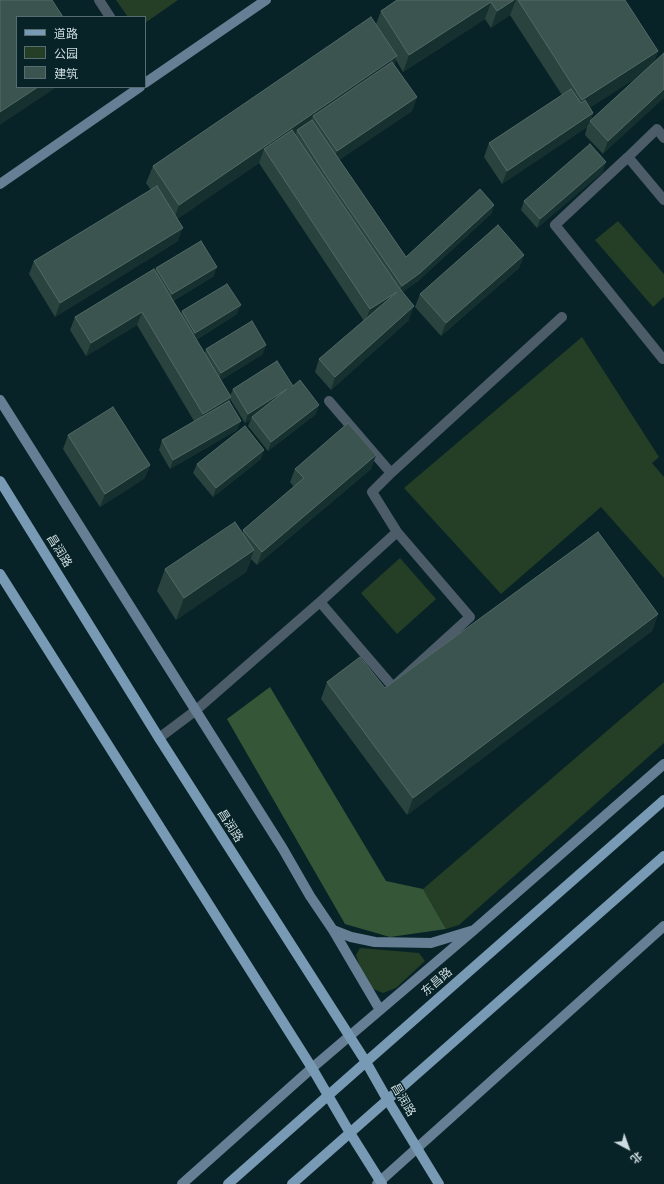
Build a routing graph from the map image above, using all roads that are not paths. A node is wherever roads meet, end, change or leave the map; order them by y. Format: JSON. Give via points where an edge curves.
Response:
{"nodes":[{"id":1,"x":99,"y":0,"type":"edge"},
{"id":2,"x":266,"y":0,"type":"edge"},
{"id":3,"x":109,"y":16,"type":"edge"},
{"id":4,"x":146,"y":82,"type":"edge"},
{"id":5,"x":139,"y":88,"type":"edge"},
{"id":6,"x":664,"y":138,"type":"edge"},
{"id":7,"x":628,"y":157,"type":"junction"},
{"id":8,"x":0,"y":184,"type":"edge"},
{"id":9,"x":664,"y":200,"type":"edge"},
{"id":10,"x":562,"y":317,"type":"dead end"},
{"id":11,"x":664,"y":358,"type":"edge"},
{"id":12,"x":0,"y":400,"type":"edge"},
{"id":13,"x":329,"y":401,"type":"dead end"},
{"id":14,"x":391,"y":473,"type":"junction"},
{"id":15,"x":0,"y":481,"type":"edge"},
{"id":16,"x":396,"y":532,"type":"junction"},
{"id":17,"x":0,"y":574,"type":"edge"},
{"id":18,"x":320,"y":602,"type":"junction"},
{"id":19,"x":195,"y":711,"type":"junction"},
{"id":20,"x":159,"y":738,"type":"junction"},
{"id":21,"x":664,"y":764,"type":"edge"},
{"id":22,"x":664,"y":800,"type":"edge"},
{"id":23,"x":664,"y":856,"type":"edge"},
{"id":24,"x":664,"y":926,"type":"edge"},
{"id":25,"x":333,"y":930,"type":"junction"},
{"id":26,"x":474,"y":930,"type":"junction"},
{"id":27,"x":380,"y":1010,"type":"junction"},
{"id":28,"x":349,"y":1036,"type":"junction"},
{"id":29,"x":366,"y":1062,"type":"junction"},
{"id":30,"x":312,"y":1068,"type":"junction"},
{"id":31,"x":328,"y":1095,"type":"junction"},
{"id":32,"x":387,"y":1099,"type":"junction"},
{"id":33,"x":350,"y":1133,"type":"junction"},
{"id":34,"x":416,"y":1148,"type":"junction"},
{"id":35,"x":380,"y":1183,"type":"edge"},
{"id":36,"x":182,"y":1184,"type":"edge"},
{"id":37,"x":228,"y":1184,"type":"edge"},
{"id":38,"x":292,"y":1184,"type":"edge"},
{"id":39,"x":439,"y":1184,"type":"edge"}],
"edges":[{"from":1,"to":3,"type":"lane"},
{"from":2,"to":4,"type":"street"},
{"from":5,"to":8,"type":"street"},
{"from":6,"to":7,"type":"lane","via":[[657,130]]},
{"from":7,"to":9,"type":"lane"},
{"from":7,"to":11,"type":"lane","via":[[555,225]]},
{"from":10,"to":14,"type":"lane"},
{"from":12,"to":19,"type":"street"},
{"from":13,"to":14,"type":"lane"},
{"from":14,"to":16,"type":"lane","via":[[372,492]]},
{"from":15,"to":20,"type":"main road","name":"昌润路"},
{"from":16,"to":18,"type":"lane"},
{"from":16,"to":18,"type":"lane","via":[[470,617],[393,687]]},
{"from":17,"to":30,"type":"main road"},
{"from":18,"to":19,"type":"lane"},
{"from":19,"to":20,"type":"lane"},
{"from":19,"to":25,"type":"street"},
{"from":20,"to":28,"type":"main road","name":"昌润路"},
{"from":21,"to":26,"type":"street"},
{"from":22,"to":29,"type":"main road","name":"东昌路"},
{"from":23,"to":32,"type":"main road"},
{"from":24,"to":34,"type":"street"},
{"from":25,"to":26,"type":"street","via":[[375,942],[431,943]]},
{"from":25,"to":27,"type":"street"},
{"from":26,"to":27,"type":"street"},
{"from":27,"to":28,"type":"street"},
{"from":28,"to":29,"type":"main road","name":"昌润路"},
{"from":28,"to":30,"type":"street"},
{"from":29,"to":31,"type":"main road","name":"东昌路"},
{"from":29,"to":32,"type":"main road","name":"昌润路"},
{"from":30,"to":31,"type":"main road"},
{"from":30,"to":36,"type":"street"},
{"from":31,"to":33,"type":"main road"},
{"from":31,"to":37,"type":"main road","name":"东昌路"},
{"from":32,"to":33,"type":"main road"},
{"from":32,"to":34,"type":"main road","name":"昌润路"},
{"from":33,"to":35,"type":"main road"},
{"from":33,"to":38,"type":"main road"},
{"from":34,"to":35,"type":"street"},
{"from":34,"to":39,"type":"main road","name":"昌润路"}]}
